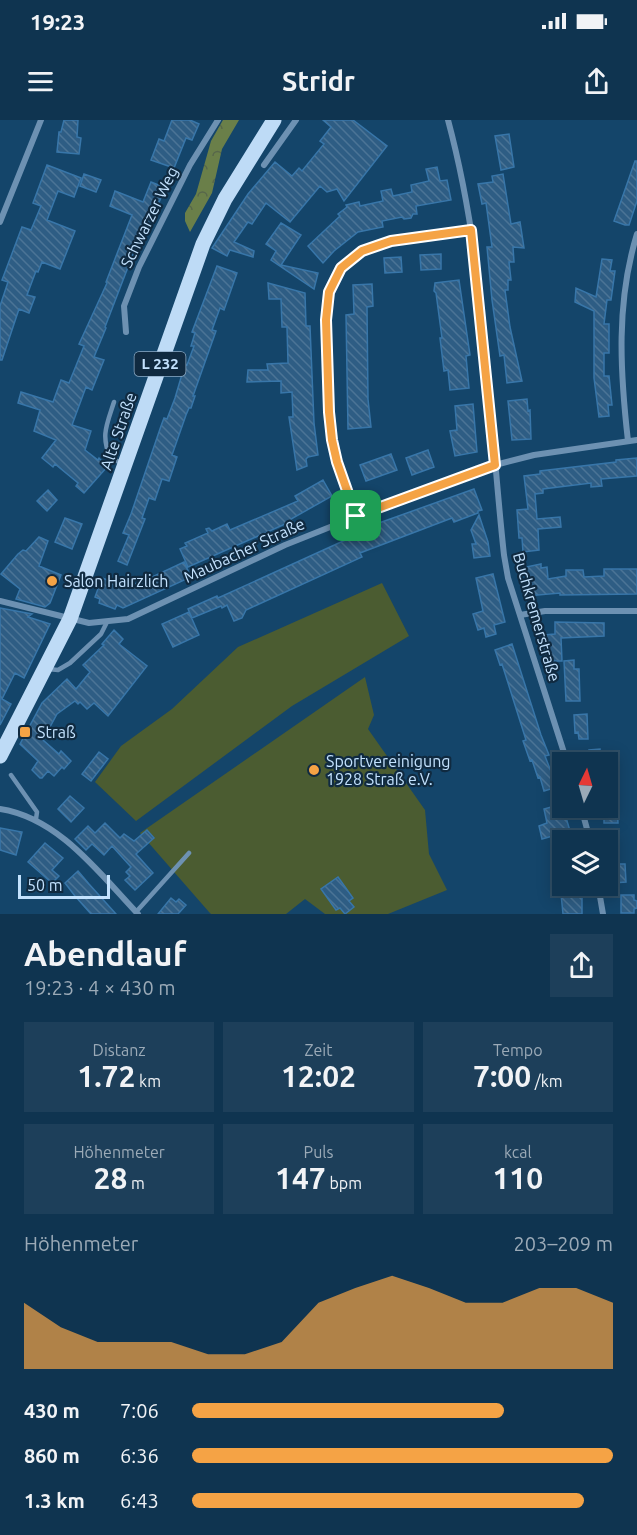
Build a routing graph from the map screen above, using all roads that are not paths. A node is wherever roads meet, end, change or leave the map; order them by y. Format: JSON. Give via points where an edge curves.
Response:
{"nodes":[{"id":1,"x":41,"y":120,"type":"edge"},
{"id":2,"x":218,"y":120,"type":"edge"},
{"id":3,"x":274,"y":120,"type":"edge"},
{"id":4,"x":296,"y":120,"type":"edge"},
{"id":5,"x":448,"y":120,"type":"edge"},
{"id":6,"x":264,"y":165,"type":"dead end"},
{"id":7,"x":0,"y":222,"type":"edge"},
{"id":8,"x":471,"y":230,"type":"junction"},
{"id":9,"x":637,"y":234,"type":"edge"},
{"id":10,"x":126,"y":332,"type":"dead end"},
{"id":11,"x":114,"y":402,"type":"dead end"},
{"id":12,"x":637,"y":440,"type":"edge"},
{"id":13,"x":628,"y":441,"type":"junction"},
{"id":14,"x":126,"y":464,"type":"junction"},
{"id":15,"x":495,"y":465,"type":"junction"},
{"id":16,"x":356,"y":516,"type":"junction"},
{"id":17,"x":0,"y":601,"type":"edge"},
{"id":18,"x":637,"y":611,"type":"edge"},
{"id":19,"x":520,"y":615,"type":"junction"},
{"id":20,"x":69,"y":619,"type":"junction"},
{"id":21,"x":107,"y":622,"type":"junction"},
{"id":22,"x":46,"y":668,"type":"junction"},
{"id":23,"x":564,"y":752,"type":"edge"},
{"id":24,"x":0,"y":756,"type":"edge"},
{"id":25,"x":11,"y":775,"type":"dead end"},
{"id":26,"x":0,"y":809,"type":"edge"},
{"id":27,"x":36,"y":819,"type":"junction"},
{"id":28,"x":189,"y":853,"type":"dead end"},
{"id":29,"x":600,"y":896,"type":"edge"},
{"id":30,"x":137,"y":913,"type":"edge"},
{"id":31,"x":603,"y":914,"type":"edge"}],
"edges":[{"from":1,"to":7,"type":"street"},
{"from":2,"to":10,"type":"street","name":"Schwarzer Weg","via":[[190,165],[139,267],[124,306]]},
{"from":3,"to":14,"type":"main road","name":"Alte Straße","number":"L 232","via":[[225,199],[203,244]]},
{"from":4,"to":6,"type":"street"},
{"from":5,"to":8,"type":"street","name":"Buchkremerstraße"},
{"from":8,"to":15,"type":"street","name":"Buchkremerstraße"},
{"from":8,"to":16,"type":"street","via":[[391,241],[362,251],[341,268],[329,292],[326,320],[332,440]]},
{"from":9,"to":13,"type":"street","via":[[625,280],[621,327],[620,367]]},
{"from":11,"to":14,"type":"lane","via":[[104,433],[105,446],[111,459]]},
{"from":12,"to":13,"type":"street","name":"Maubacher Straße"},
{"from":13,"to":15,"type":"street","name":"Maubacher Straße"},
{"from":14,"to":20,"type":"main road","name":"Alte Straße","number":"L 232"},
{"from":15,"to":16,"type":"street","name":"Maubacher Straße"},
{"from":15,"to":19,"type":"street","name":"Buchkremerstraße","via":[[504,555]]},
{"from":16,"to":21,"type":"street","name":"Maubacher Straße","via":[[128,619]]},
{"from":17,"to":20,"type":"street","name":"Maubacher Straße"},
{"from":18,"to":19,"type":"street","via":[[544,611]]},
{"from":19,"to":23,"type":"street","name":"Buchkremerstraße"},
{"from":20,"to":21,"type":"street","name":"Maubacher Straße"},
{"from":20,"to":22,"type":"main road","name":"Alte Straße","number":"L 232"},
{"from":21,"to":22,"type":"lane","via":[[101,634],[70,663],[58,670]]},
{"from":22,"to":24,"type":"main road","name":"Alte Straße","number":"L 232"},
{"from":25,"to":27,"type":"lane","via":[[37,812]]},
{"from":26,"to":27,"type":"street"},
{"from":27,"to":30,"type":"street","via":[[73,847]]},
{"from":28,"to":30,"type":"lane"},
{"from":29,"to":31,"type":"street"}]}
